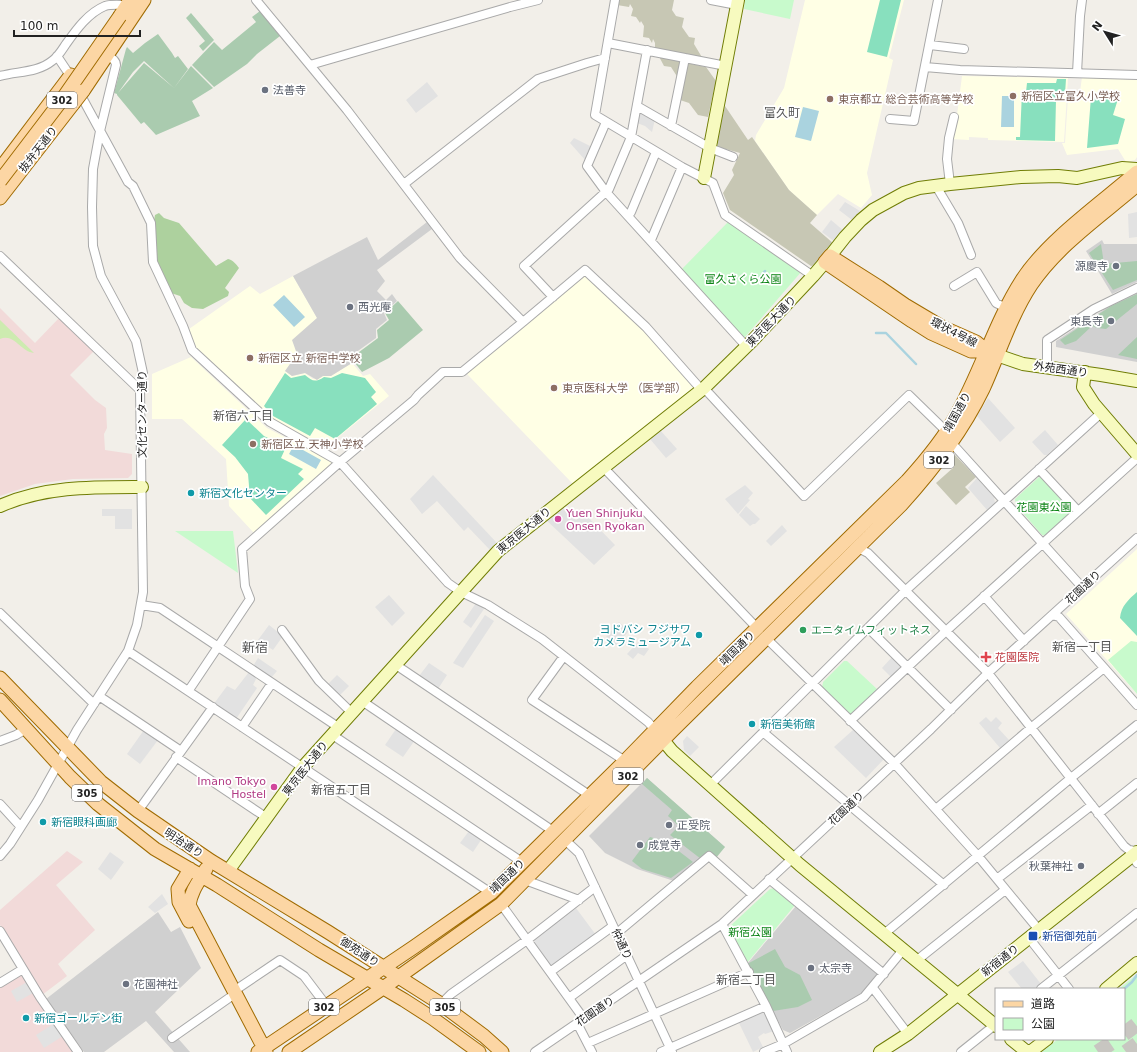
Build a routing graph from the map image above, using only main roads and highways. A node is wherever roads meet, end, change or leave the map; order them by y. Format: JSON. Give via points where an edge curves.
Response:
{"nodes":[{"id":1,"x":144,"y":0,"type":"edge"},
{"id":2,"x":125,"y":7,"type":"edge"},
{"id":3,"x":70,"y":75,"type":"road end"},
{"id":4,"x":0,"y":169,"type":"edge"},
{"id":5,"x":1137,"y":172,"type":"edge"},
{"id":6,"x":0,"y":181,"type":"edge"},
{"id":7,"x":1137,"y":185,"type":"edge"},
{"id":8,"x":0,"y":198,"type":"edge"},
{"id":9,"x":828,"y":259,"type":"road end"},
{"id":10,"x":992,"y":353,"type":"junction"},
{"id":11,"x":948,"y":437,"type":"junction"},
{"id":12,"x":846,"y":541,"type":"junction"},
{"id":13,"x":858,"y":548,"type":"junction"},
{"id":14,"x":0,"y":678,"type":"edge"},
{"id":15,"x":0,"y":700,"type":"edge"},
{"id":16,"x":659,"y":735,"type":"junction"},
{"id":17,"x":553,"y":831,"type":"junction"},
{"id":18,"x":565,"y":840,"type":"junction"},
{"id":19,"x":211,"y":860,"type":"junction"},
{"id":20,"x":190,"y":869,"type":"junction"},
{"id":21,"x":202,"y":876,"type":"junction"},
{"id":22,"x":273,"y":898,"type":"junction"},
{"id":23,"x":264,"y":915,"type":"junction"},
{"id":24,"x":384,"y":968,"type":"junction"},
{"id":25,"x":398,"y":977,"type":"junction"},
{"id":26,"x":367,"y":978,"type":"junction"},
{"id":27,"x":384,"y":988,"type":"junction"},
{"id":28,"x":231,"y":994,"type":"junction"},
{"id":29,"x":261,"y":1051,"type":"edge"},
{"id":30,"x":289,"y":1052,"type":"edge"},
{"id":31,"x":479,"y":1052,"type":"edge"},
{"id":32,"x":502,"y":1052,"type":"edge"}],
"edges":[{"from":1,"to":8,"type":"main road","name":"抜弁天通り","number":"302","bridge":true,"via":[[83,91]]},
{"from":2,"to":6,"type":"main road","name":"抜弁天通り","number":"302","bridge":true,"via":[[61,102]]},
{"from":3,"to":4,"type":"main road"},
{"from":5,"to":10,"type":"main road","name":"靖国通り","number":"302","via":[[1067,231],[1023,278],[1006,308]]},
{"from":7,"to":10,"type":"main road","name":"靖国通り","number":"302","via":[[1075,237],[1042,270]]},
{"from":9,"to":10,"type":"main road","name":"環状4号線","via":[[930,333],[971,351]]},
{"from":10,"to":11,"type":"main road","name":"靖国通り","number":"302","via":[[966,397]]},
{"from":11,"to":12,"type":"main road","name":"靖国通り","number":"302"},
{"from":11,"to":13,"type":"main road","name":"靖国通り","number":"302","via":[[926,477]]},
{"from":12,"to":13,"type":"main road"},
{"from":12,"to":16,"type":"main road","name":"靖国通り","number":"302","via":[[757,628]]},
{"from":13,"to":16,"type":"main road","name":"靖国通り","number":"302","via":[[766,638]]},
{"from":14,"to":19,"type":"main road","name":"明治通り","number":"305","via":[[101,782],[138,812]]},
{"from":15,"to":20,"type":"main road","name":"明治通り","number":"305","via":[[98,804],[155,849]]},
{"from":16,"to":17,"type":"main road","name":"靖国通り","number":"302","via":[[625,761]]},
{"from":16,"to":18,"type":"main road","name":"靖国通り","number":"302"},
{"from":17,"to":18,"type":"main road"},
{"from":17,"to":24,"type":"main road","name":"靖国通り","number":"302","via":[[491,892]]},
{"from":18,"to":25,"type":"main road","name":"靖国通り","number":"302","via":[[501,904]]},
{"from":19,"to":21,"type":"main road","name":"明治通り"},
{"from":19,"to":22,"type":"main road","name":"御苑通り","number":"305"},
{"from":20,"to":21,"type":"main road","name":"御苑通り","number":"305"},
{"from":20,"to":28,"type":"main road","name":"明治通り","via":[[178,889],[179,902]]},
{"from":21,"to":23,"type":"main road","name":"御苑通り","number":"305"},
{"from":21,"to":28,"type":"main road","name":"明治通り","via":[[189,905]]},
{"from":22,"to":23,"type":"main road"},
{"from":22,"to":24,"type":"main road","name":"御苑通り","number":"305"},
{"from":23,"to":26,"type":"main road","name":"御苑通り","number":"305"},
{"from":24,"to":25,"type":"main road","name":"御苑通り","number":"305"},
{"from":24,"to":26,"type":"main road","name":"靖国通り","number":"302"},
{"from":25,"to":27,"type":"main road","name":"靖国通り","number":"302"},
{"from":25,"to":32,"type":"main road","name":"御苑通り","number":"305","via":[[458,1016]]},
{"from":26,"to":27,"type":"main road","name":"御苑通り","number":"305"},
{"from":26,"to":29,"type":"main road","name":"靖国通り","number":"302"},
{"from":27,"to":30,"type":"main road","name":"靖国通り","number":"302"},
{"from":27,"to":31,"type":"main road","name":"御苑通り","number":"305"},
{"from":28,"to":29,"type":"main road","name":"明治通り"}]}
